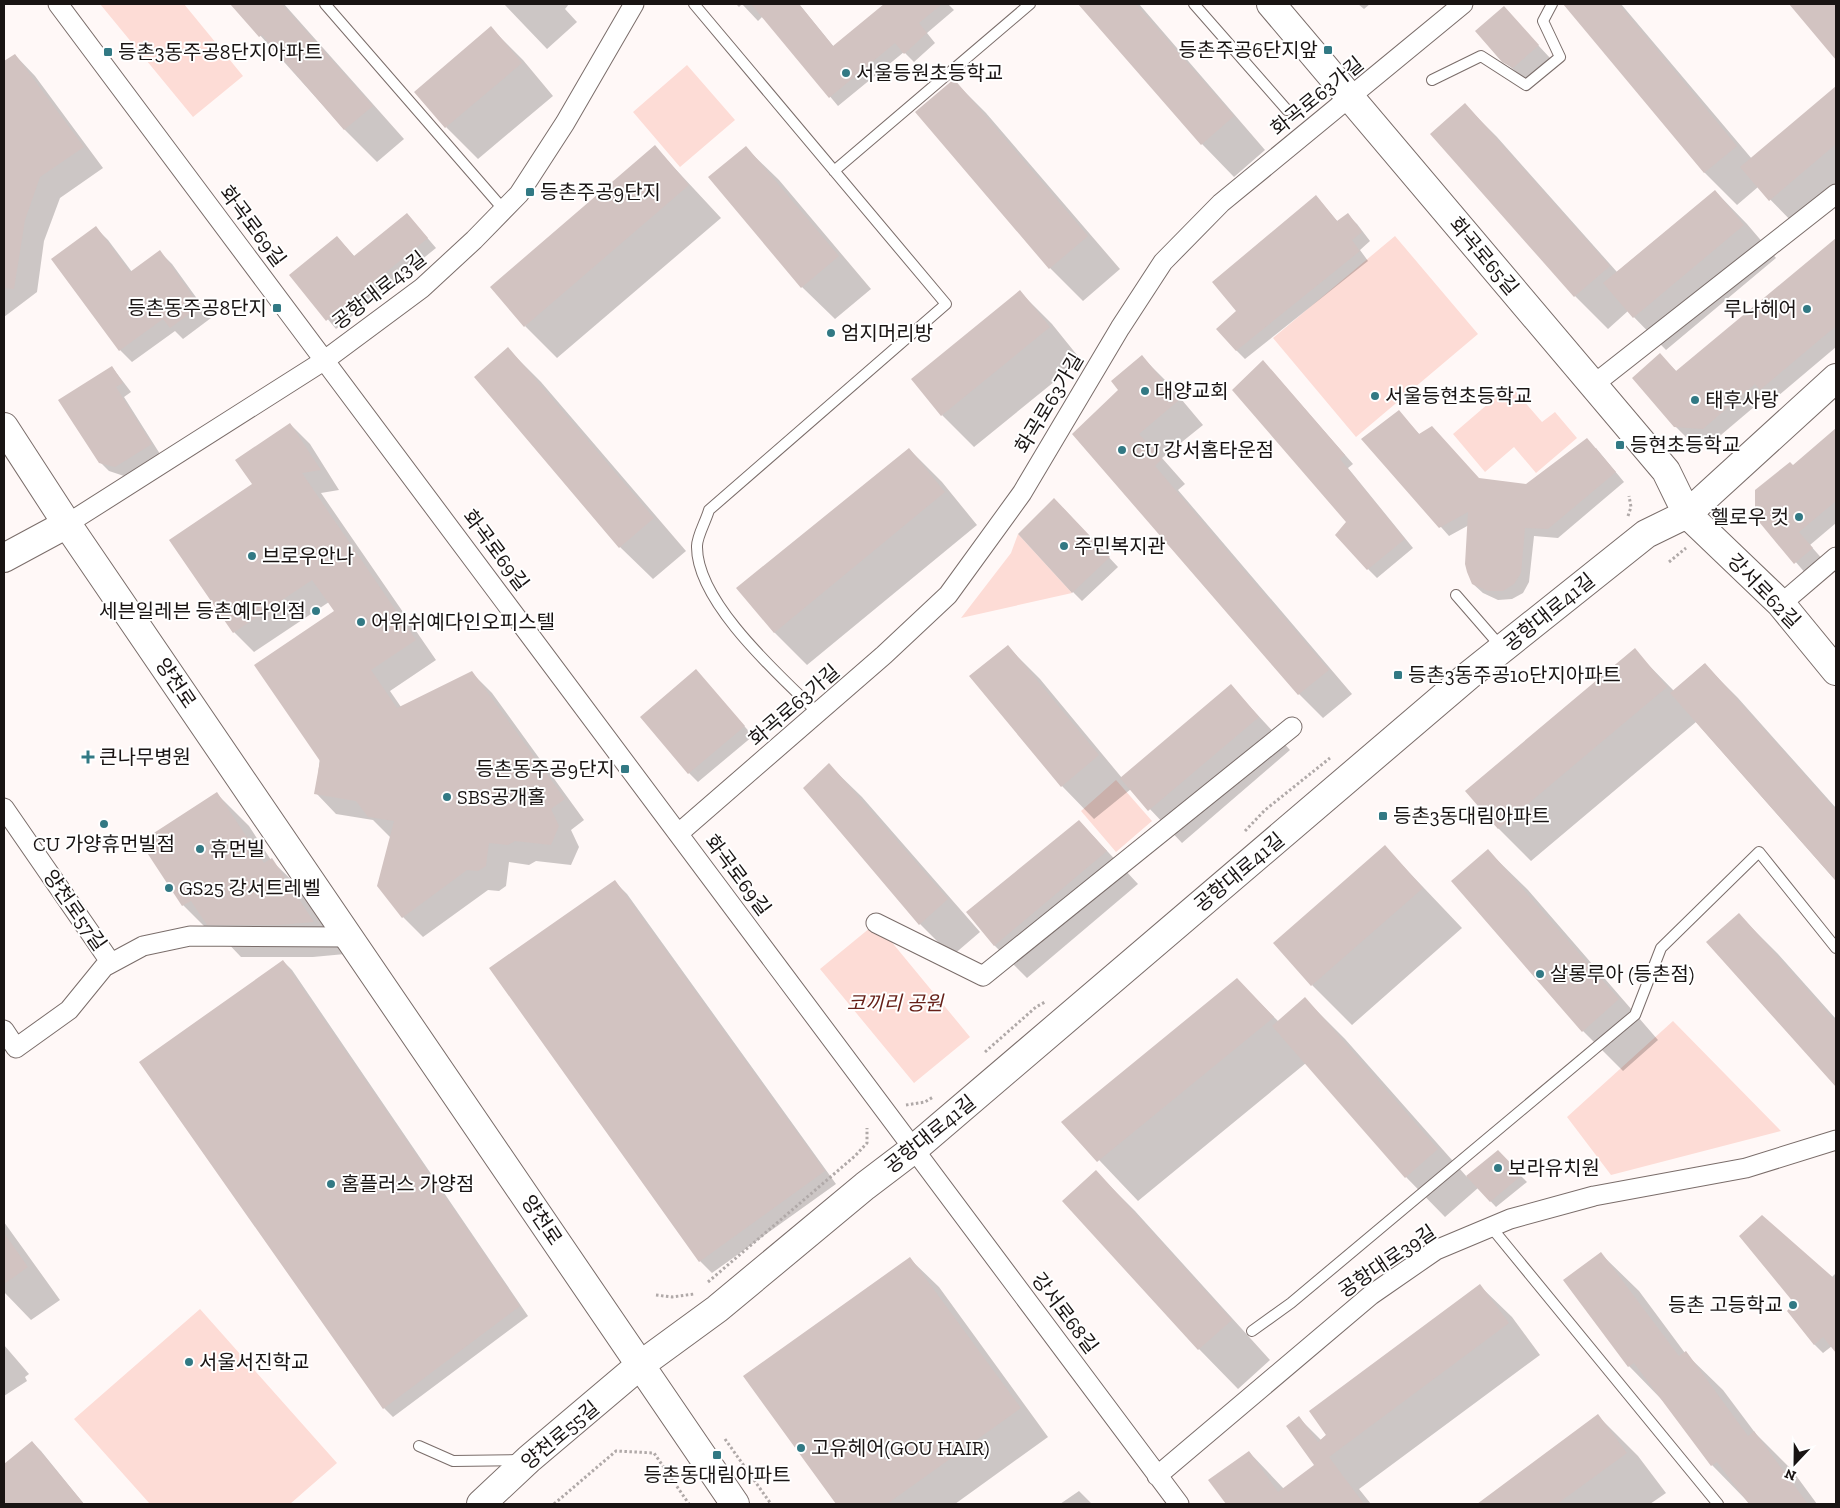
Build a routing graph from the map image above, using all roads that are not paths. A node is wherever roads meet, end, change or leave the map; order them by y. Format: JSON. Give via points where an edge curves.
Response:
{"nodes":[{"id":1,"x":58,"y":4,"type":"edge"},
{"id":2,"x":325,"y":4,"type":"edge"},
{"id":3,"x":694,"y":4,"type":"edge"},
{"id":4,"x":1030,"y":4,"type":"edge"},
{"id":5,"x":1194,"y":4,"type":"edge"},
{"id":6,"x":1271,"y":4,"type":"edge"},
{"id":7,"x":1463,"y":4,"type":"edge"},
{"id":8,"x":1552,"y":4,"type":"edge"},
{"id":9,"x":632,"y":5,"type":"edge"},
{"id":10,"x":1432,"y":80,"type":"dead end"},
{"id":11,"x":1351,"y":98,"type":"junction"},
{"id":12,"x":1287,"y":110,"type":"dead end"},
{"id":13,"x":834,"y":171,"type":"junction"},
{"id":14,"x":1836,"y":194,"type":"edge"},
{"id":15,"x":504,"y":210,"type":"junction"},
{"id":16,"x":325,"y":360,"type":"junction"},
{"id":17,"x":1836,"y":378,"type":"edge"},
{"id":18,"x":1593,"y":385,"type":"junction"},
{"id":19,"x":4,"y":427,"type":"edge"},
{"id":20,"x":1687,"y":514,"type":"junction"},
{"id":21,"x":67,"y":524,"type":"junction"},
{"id":22,"x":1836,"y":557,"type":"edge"},
{"id":23,"x":4,"y":558,"type":"edge"},
{"id":24,"x":1456,"y":595,"type":"dead end"},
{"id":25,"x":1780,"y":604,"type":"junction"},
{"id":26,"x":1503,"y":648,"type":"junction"},
{"id":27,"x":1836,"y":671,"type":"edge"},
{"id":28,"x":818,"y":713,"type":"junction"},
{"id":29,"x":1292,"y":727,"type":"dead end"},
{"id":30,"x":4,"y":808,"type":"edge"},
{"id":31,"x":679,"y":833,"type":"junction"},
{"id":32,"x":876,"y":924,"type":"dead end"},
{"id":33,"x":350,"y":937,"type":"junction"},
{"id":34,"x":1836,"y":948,"type":"edge"},
{"id":35,"x":111,"y":963,"type":"junction"},
{"id":36,"x":4,"y":1030,"type":"edge"},
{"id":37,"x":1836,"y":1140,"type":"edge"},
{"id":38,"x":914,"y":1148,"type":"junction"},
{"id":39,"x":1491,"y":1227,"type":"junction"},
{"id":40,"x":1252,"y":1332,"type":"dead end"},
{"id":41,"x":639,"y":1366,"type":"junction"},
{"id":42,"x":419,"y":1446,"type":"dead end"},
{"id":43,"x":529,"y":1460,"type":"junction"},
{"id":44,"x":1157,"y":1476,"type":"junction"},
{"id":45,"x":481,"y":1504,"type":"edge"},
{"id":46,"x":735,"y":1504,"type":"edge"},
{"id":47,"x":1178,"y":1504,"type":"edge"},
{"id":48,"x":1718,"y":1504,"type":"edge"}],
"edges":[{"from":1,"to":16,"type":"street","name":"화곡로69길"},
{"from":2,"to":15,"type":"lane"},
{"from":3,"to":13,"type":"lane"},
{"from":4,"to":13,"type":"lane"},
{"from":5,"to":12,"type":"lane"},
{"from":6,"to":11,"type":"street","name":"화곡로65길"},
{"from":7,"to":11,"type":"street","name":"화곡로63가길"},
{"from":8,"to":10,"type":"lane","via":[[1543,21],[1560,57],[1526,85],[1481,56]]},
{"from":9,"to":15,"type":"street","name":"공항대로43길","via":[[565,123],[519,194]]},
{"from":11,"to":18,"type":"street","name":"화곡로65길"},
{"from":11,"to":28,"type":"street","name":"화곡로63가길","via":[[1221,203],[1163,262],[1022,493],[948,595]]},
{"from":13,"to":28,"type":"lane","via":[[946,304],[710,510],[696,545],[703,577],[743,639]]},
{"from":14,"to":18,"type":"street"},
{"from":15,"to":16,"type":"street","name":"공항대로43길","via":[[422,288]]},
{"from":16,"to":21,"type":"street","name":"공항대로43길"},
{"from":16,"to":31,"type":"street","name":"화곡로69길"},
{"from":17,"to":20,"type":"street","name":"공항대로41길"},
{"from":18,"to":20,"type":"street","name":"화곡로65길","via":[[1666,471]]},
{"from":19,"to":21,"type":"street","name":"양천로"},
{"from":20,"to":25,"type":"street","name":"강서로62길"},
{"from":20,"to":26,"type":"street","name":"공항대로41길","via":[[1646,534]]},
{"from":21,"to":23,"type":"street"},
{"from":21,"to":33,"type":"street","name":"양천로"},
{"from":22,"to":25,"type":"street"},
{"from":24,"to":26,"type":"lane"},
{"from":25,"to":27,"type":"street","name":"강서로62길"},
{"from":26,"to":38,"type":"street","name":"공항대로41길"},
{"from":28,"to":31,"type":"street","name":"화곡로63가길"},
{"from":29,"to":32,"type":"street","via":[[983,976]]},
{"from":30,"to":35,"type":"street","name":"양천로57길"},
{"from":31,"to":38,"type":"street","name":"화곡로69길"},
{"from":33,"to":35,"type":"street","via":[[190,936],[143,946]]},
{"from":33,"to":41,"type":"street","name":"양천로"},
{"from":34,"to":40,"type":"lane","via":[[1759,852],[1661,948],[1635,1015],[1291,1303]]},
{"from":35,"to":36,"type":"street","via":[[104,967],[69,1010],[16,1048]]},
{"from":37,"to":39,"type":"street","name":"공항대로39길","via":[[1746,1168],[1594,1196]]},
{"from":38,"to":41,"type":"street","name":"공항대로41길","via":[[717,1309]]},
{"from":38,"to":44,"type":"street","name":"강서로68길"},
{"from":39,"to":44,"type":"street","name":"공항대로39길","via":[[1436,1250],[1371,1295]]},
{"from":39,"to":48,"type":"lane"},
{"from":41,"to":43,"type":"street","name":"양천로55길"},
{"from":41,"to":46,"type":"street","name":"양천로"},
{"from":42,"to":43,"type":"lane","via":[[452,1460]]},
{"from":43,"to":45,"type":"street","name":"양천로55길"},
{"from":44,"to":47,"type":"street","name":"강서로68길"}]}
